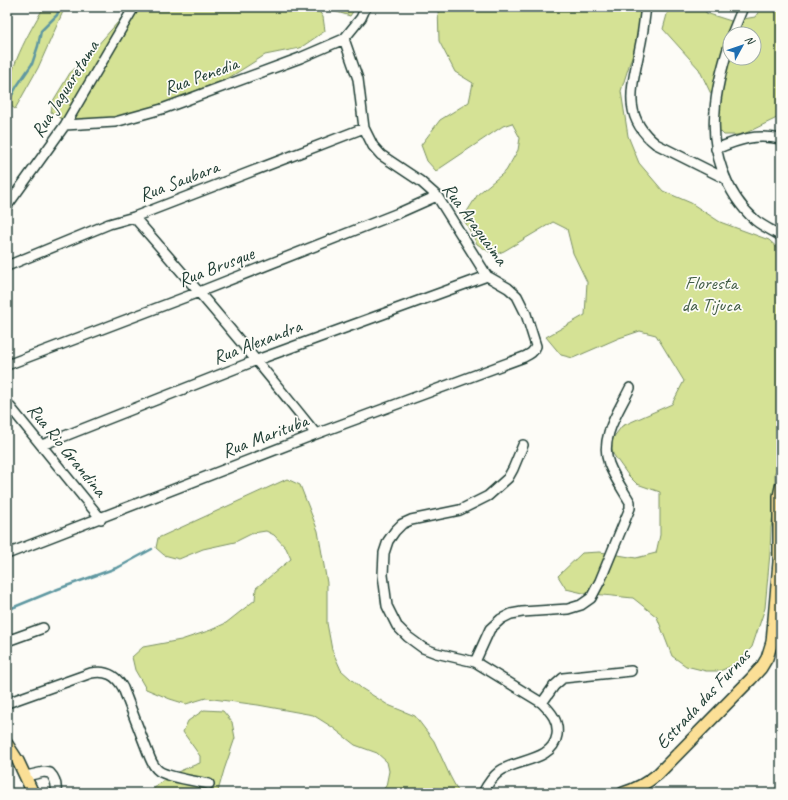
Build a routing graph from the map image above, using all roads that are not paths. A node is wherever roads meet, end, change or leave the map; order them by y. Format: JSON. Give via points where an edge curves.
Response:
{"nodes":[{"id":1,"x":134,"y":7,"type":"edge"},
{"id":2,"x":366,"y":7,"type":"edge"},
{"id":3,"x":646,"y":7,"type":"edge"},
{"id":4,"x":743,"y":7,"type":"edge"},
{"id":5,"x":735,"y":26,"type":"edge"},
{"id":6,"x":344,"y":39,"type":"junction"},
{"id":7,"x":723,"y":66,"type":"edge"},
{"id":8,"x":65,"y":125,"type":"junction"},
{"id":9,"x":364,"y":128,"type":"junction"},
{"id":10,"x":781,"y":139,"type":"edge"},
{"id":11,"x":716,"y":149,"type":"junction"},
{"id":12,"x":726,"y":179,"type":"junction"},
{"id":13,"x":436,"y":196,"type":"junction"},
{"id":14,"x":7,"y":206,"type":"edge"},
{"id":15,"x":134,"y":217,"type":"junction"},
{"id":16,"x":781,"y":236,"type":"edge"},
{"id":17,"x":7,"y":266,"type":"edge"},
{"id":18,"x":487,"y":276,"type":"junction"},
{"id":19,"x":200,"y":292,"type":"junction"},
{"id":20,"x":534,"y":350,"type":"joint"},
{"id":21,"x":257,"y":360,"type":"junction"},
{"id":22,"x":7,"y":364,"type":"edge"},
{"id":23,"x":630,"y":388,"type":"dead end"},
{"id":24,"x":7,"y":403,"type":"edge"},
{"id":25,"x":316,"y":434,"type":"junction"},
{"id":26,"x":42,"y":445,"type":"junction"},
{"id":27,"x":523,"y":445,"type":"dead end"},
{"id":28,"x":781,"y":487,"type":"edge"},
{"id":29,"x":101,"y":519,"type":"junction"},
{"id":30,"x":8,"y":553,"type":"edge"},
{"id":31,"x":43,"y":628,"type":"dead end"},
{"id":32,"x":7,"y":641,"type":"edge"},
{"id":33,"x":475,"y":662,"type":"junction"},
{"id":34,"x":631,"y":670,"type":"dead end"},
{"id":35,"x":7,"y":703,"type":"edge"},
{"id":36,"x":542,"y":703,"type":"junction"},
{"id":37,"x":7,"y":744,"type":"edge"},
{"id":38,"x":26,"y":776,"type":"junction"},
{"id":39,"x":209,"y":784,"type":"dead end"},
{"id":40,"x":33,"y":793,"type":"edge"},
{"id":41,"x":56,"y":793,"type":"edge"},
{"id":42,"x":483,"y":793,"type":"edge"},
{"id":43,"x":623,"y":793,"type":"edge"}],
"edges":[{"from":1,"to":8,"type":"street","name":"Rua Jaguaretama"},
{"from":2,"to":6,"type":"street","via":[[361,18]]},
{"from":3,"to":12,"type":"street","via":[[631,95],[638,123],[656,144]]},
{"from":4,"to":5,"type":"street"},
{"from":6,"to":8,"type":"street","name":"Rua Penedia","via":[[162,109],[115,122]]},
{"from":6,"to":9,"type":"street","name":"Rua Araguaima","via":[[358,79]]},
{"from":7,"to":11,"type":"street","via":[[714,111]]},
{"from":8,"to":14,"type":"street","name":"Rua Jaguaretama"},
{"from":9,"to":13,"type":"street","name":"Rua Araguaima","via":[[381,155],[420,181]]},
{"from":9,"to":15,"type":"street","name":"Rua Saubara"},
{"from":10,"to":11,"type":"street","via":[[755,136]]},
{"from":11,"to":12,"type":"street"},
{"from":12,"to":16,"type":"street","via":[[740,205],[756,221]]},
{"from":13,"to":18,"type":"street","name":"Rua Araguaima"},
{"from":13,"to":19,"type":"street","name":"Rua Brusque"},
{"from":15,"to":17,"type":"street","name":"Rua Saubara","via":[[109,224]]},
{"from":15,"to":19,"type":"street"},
{"from":18,"to":20,"type":"street","name":"Rua Araguaima","via":[[517,296],[526,314],[536,346]]},
{"from":18,"to":21,"type":"street","name":"Rua Alexandra"},
{"from":19,"to":21,"type":"street"},
{"from":19,"to":22,"type":"street","name":"Rua Brusque"},
{"from":20,"to":25,"type":"street","name":"Rua Marituba","via":[[524,357]]},
{"from":21,"to":25,"type":"street"},
{"from":21,"to":26,"type":"street","name":"Rua Alexandra"},
{"from":23,"to":33,"type":"street","via":[[610,429],[607,442],[609,464],[630,502],[630,508],[592,598],[568,610],[522,612],[501,619],[490,629]]},
{"from":24,"to":26,"type":"street","name":"Rua Rio Grandina"},
{"from":25,"to":29,"type":"street","name":"Rua Marituba"},
{"from":26,"to":29,"type":"street","name":"Rua Rio Grandina"},
{"from":27,"to":33,"type":"street","via":[[508,478],[488,496],[460,510],[402,524],[388,541],[384,553],[383,575],[387,606],[397,626],[423,648]]},
{"from":28,"to":43,"type":"main road","name":"Estrada das Furnas","via":[[779,562],[772,642],[767,658],[752,679],[658,774],[635,789]]},
{"from":29,"to":30,"type":"street","name":"Rua Marituba"},
{"from":31,"to":32,"type":"street"},
{"from":33,"to":36,"type":"street"},
{"from":34,"to":36,"type":"street","via":[[563,678]]},
{"from":35,"to":39,"type":"street","via":[[92,673],[108,673],[124,688],[154,766],[167,774]]},
{"from":36,"to":42,"type":"street","via":[[550,710],[556,722],[556,742],[541,756],[499,772],[488,782]]},
{"from":37,"to":38,"type":"main road"},
{"from":38,"to":40,"type":"main road"},
{"from":38,"to":41,"type":"street","via":[[50,773],[56,783]]}]}
